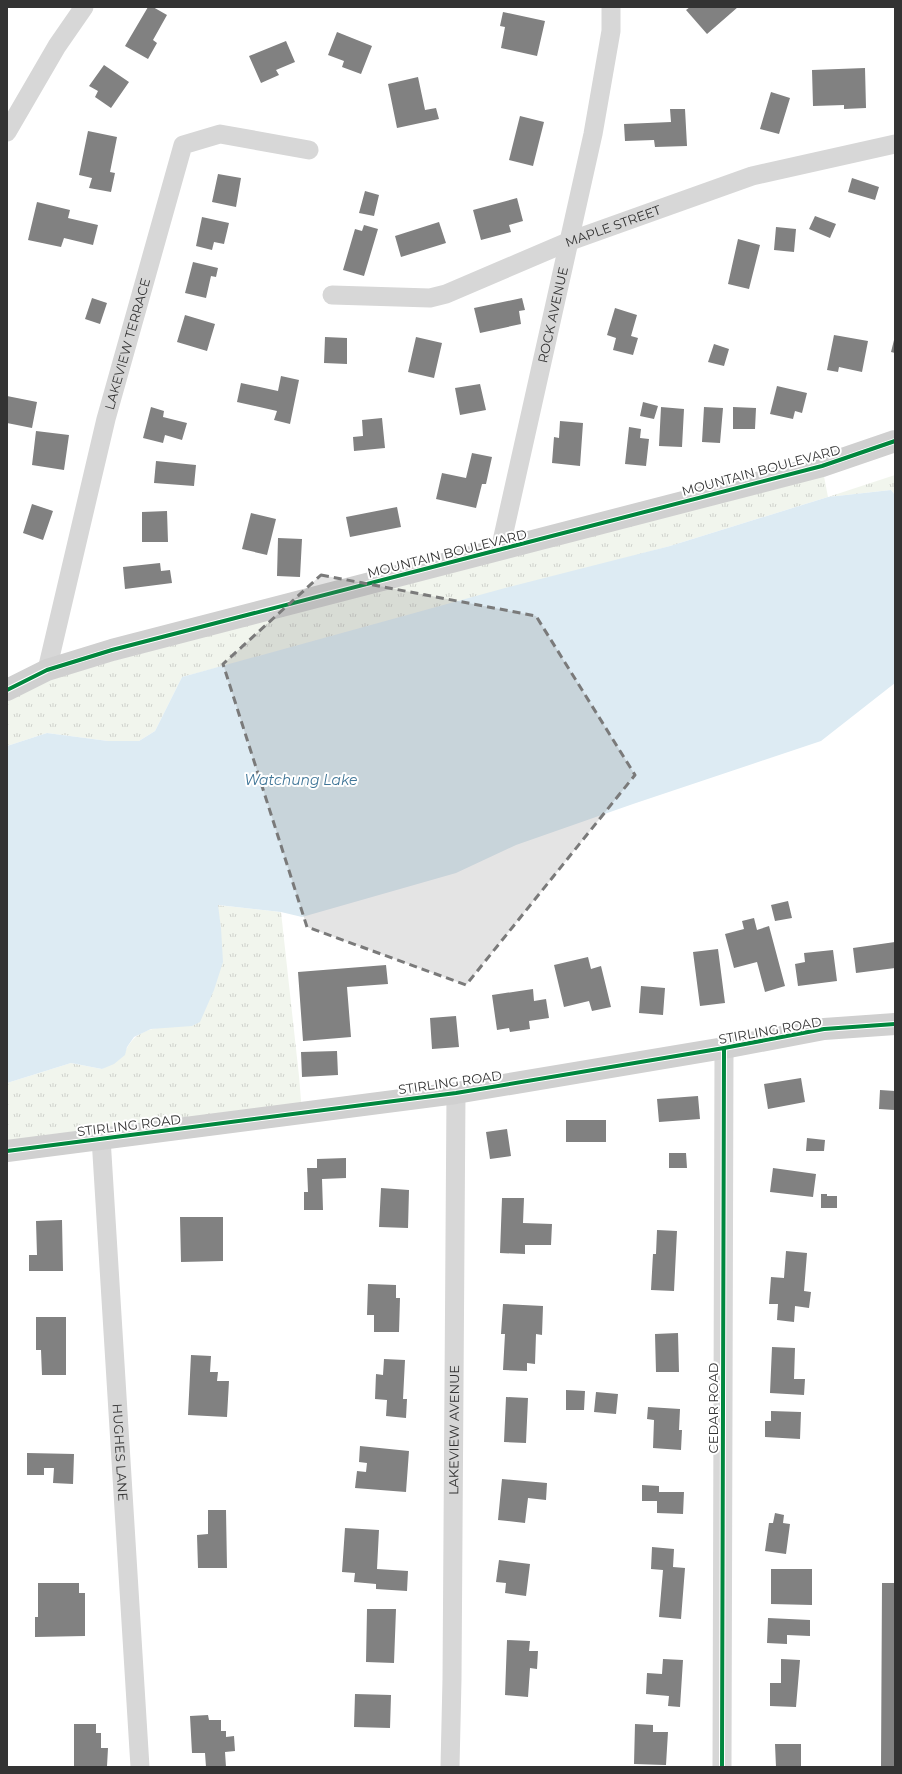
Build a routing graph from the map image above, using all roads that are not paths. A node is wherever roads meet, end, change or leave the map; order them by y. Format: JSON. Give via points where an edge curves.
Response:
{"nodes":[{"id":1,"x":84,"y":7,"type":"edge"},
{"id":2,"x":614,"y":9,"type":"edge"},
{"id":3,"x":7,"y":132,"type":"edge"},
{"id":4,"x":895,"y":144,"type":"edge"},
{"id":5,"x":309,"y":150,"type":"dead end"},
{"id":6,"x":570,"y":241,"type":"junction"},
{"id":7,"x":332,"y":295,"type":"dead end"},
{"id":8,"x":895,"y":441,"type":"edge"},
{"id":9,"x":500,"y":550,"type":"junction"},
{"id":10,"x":47,"y":670,"type":"junction"},
{"id":11,"x":7,"y":690,"type":"edge"},
{"id":12,"x":895,"y":1024,"type":"edge"},
{"id":13,"x":724,"y":1048,"type":"junction"},
{"id":14,"x":456,"y":1093,"type":"junction"},
{"id":15,"x":101,"y":1138,"type":"junction"},
{"id":16,"x":7,"y":1151,"type":"edge"},
{"id":17,"x":140,"y":1767,"type":"edge"},
{"id":18,"x":450,"y":1767,"type":"edge"},
{"id":19,"x":722,"y":1767,"type":"edge"}],
"edges":[{"from":1,"to":3,"type":"street","via":[[57,46]]},
{"from":2,"to":6,"type":"street","name":"ROCK AVENUE","via":[[593,134]]},
{"from":4,"to":6,"type":"street","name":"MAPLE STREET","via":[[752,176]]},
{"from":5,"to":10,"type":"street","name":"LAKEVIEW TERRACE","via":[[220,134],[183,144],[106,419]]},
{"from":6,"to":7,"type":"street","name":"MAPLE STREET","via":[[446,294],[430,298]]},
{"from":6,"to":9,"type":"street","name":"ROCK AVENUE"},
{"from":8,"to":9,"type":"street","name":"MOUNTAIN BOULEVARD","via":[[822,466]]},
{"from":9,"to":10,"type":"street","name":"MOUNTAIN BOULEVARD","via":[[112,650]]},
{"from":10,"to":11,"type":"street","name":"MOUNTAIN BOULEVARD"},
{"from":12,"to":13,"type":"street","name":"STIRLING ROAD","via":[[824,1029]]},
{"from":13,"to":14,"type":"street","name":"STIRLING ROAD"},
{"from":13,"to":19,"type":"street","name":"CEDAR ROAD"},
{"from":14,"to":15,"type":"street","name":"STIRLING ROAD"},
{"from":14,"to":18,"type":"street","name":"LAKEVIEW AVENUE"},
{"from":15,"to":16,"type":"street","name":"STIRLING ROAD"},
{"from":15,"to":17,"type":"street","name":"HUGHES LANE"}]}
